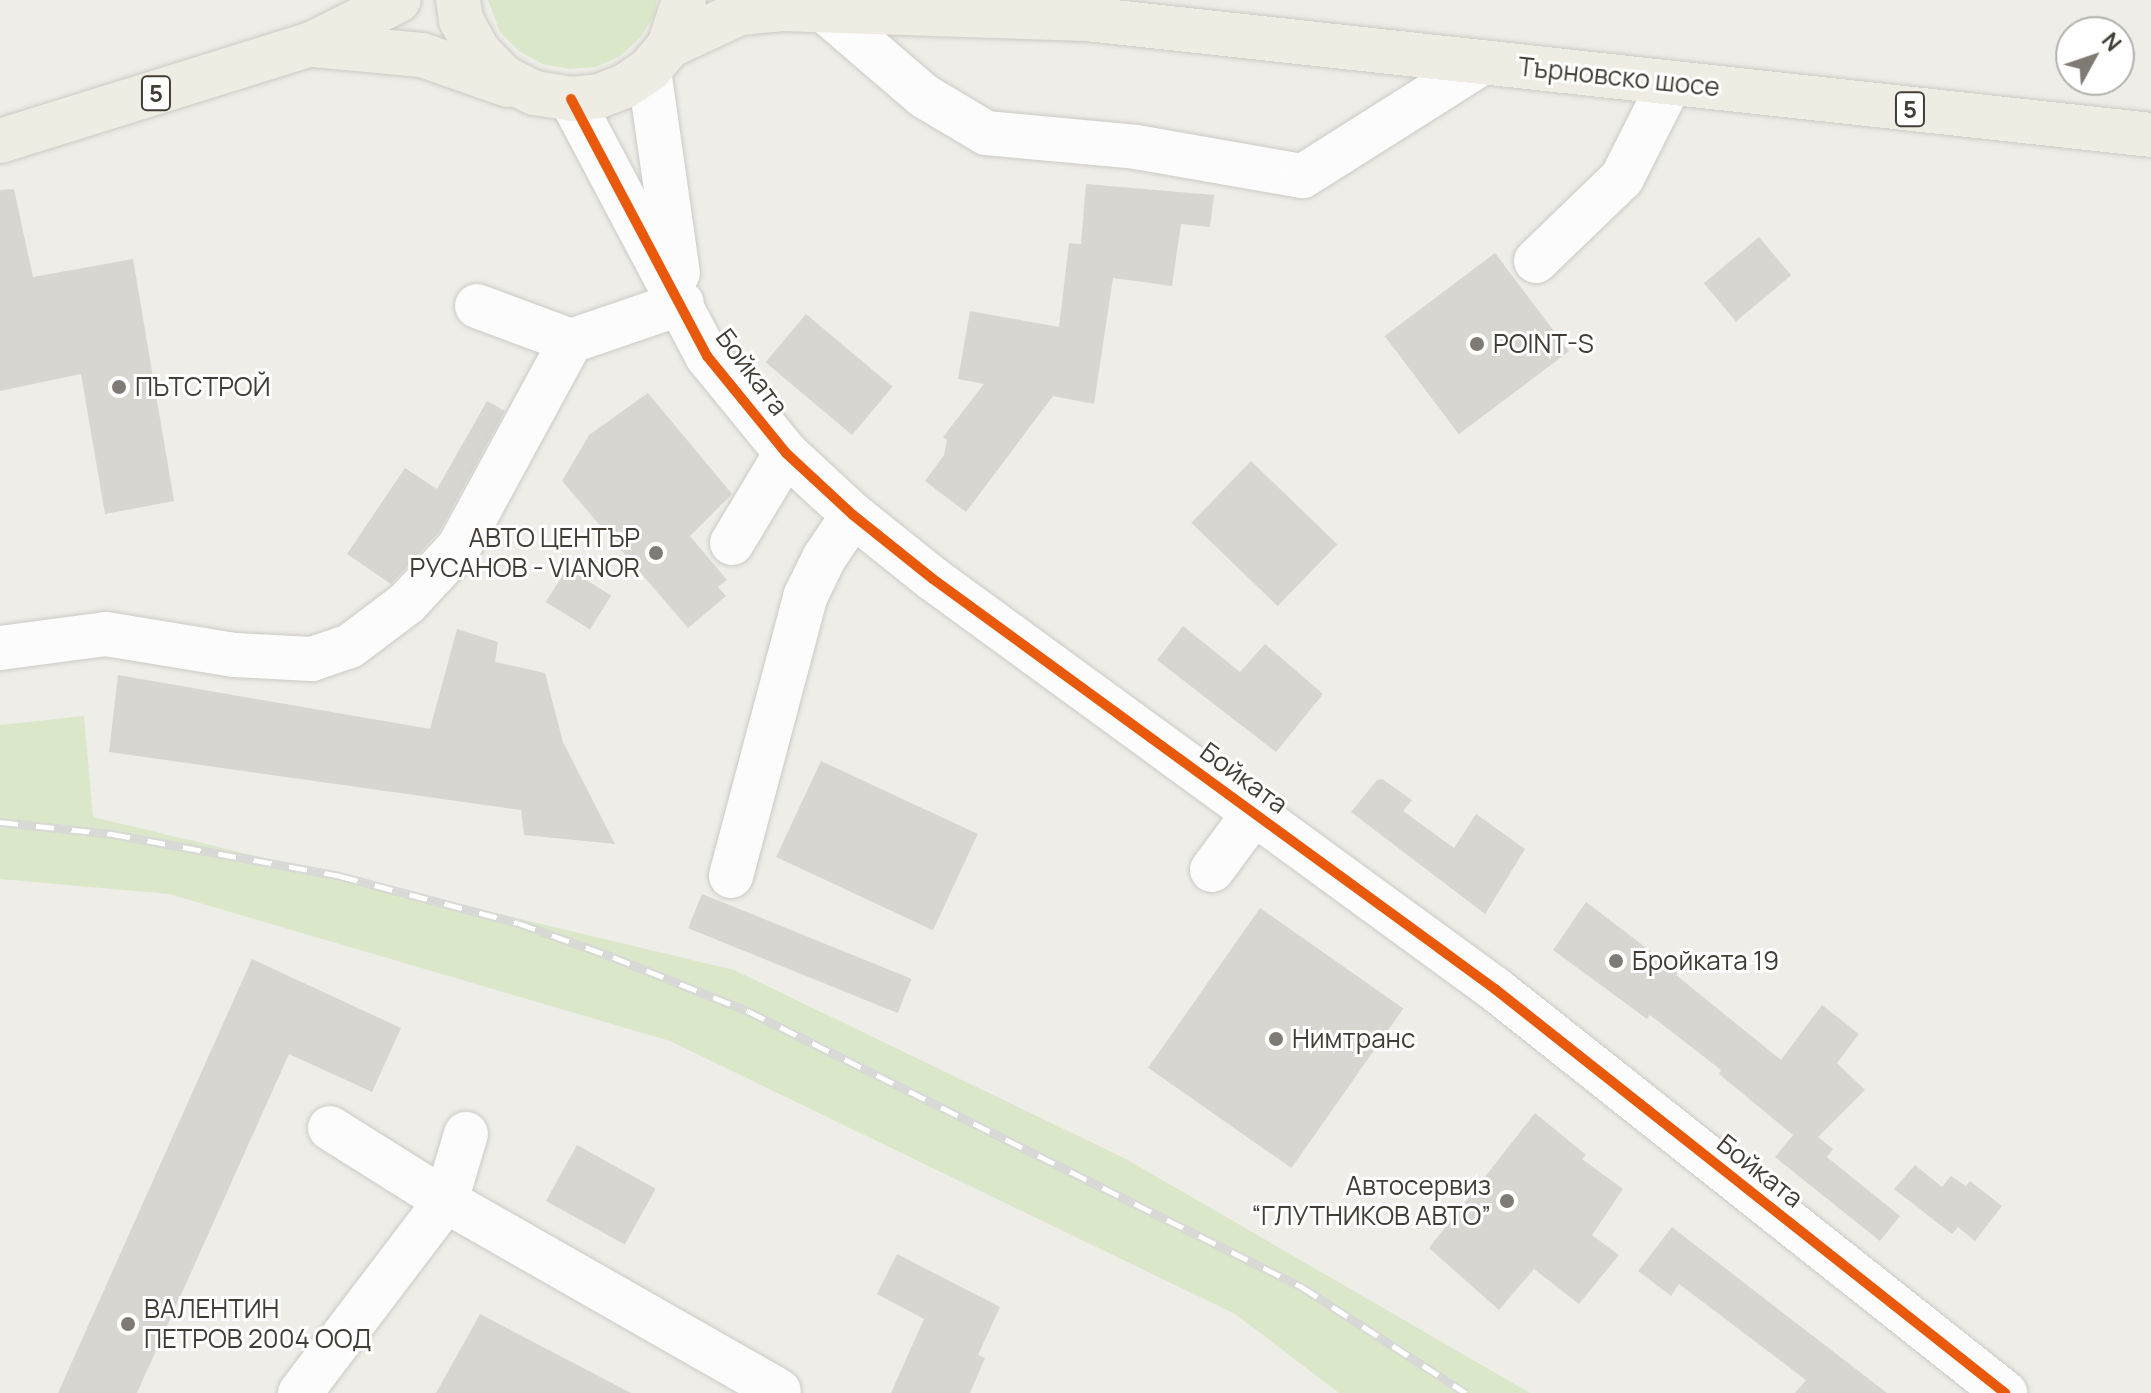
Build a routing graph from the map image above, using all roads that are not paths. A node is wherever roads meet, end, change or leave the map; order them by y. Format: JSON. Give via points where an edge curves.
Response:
{"nodes":[{"id":1,"x":399,"y":0,"type":"edge"},
{"id":2,"x":458,"y":0,"type":"edge"},
{"id":3,"x":684,"y":0,"type":"edge"},
{"id":4,"x":1015,"y":0,"type":"edge"},
{"id":5,"x":824,"y":10,"type":"junction"},
{"id":6,"x":1087,"y":19,"type":"junction"},
{"id":7,"x":312,"y":44,"type":"junction"},
{"id":8,"x":659,"y":58,"type":"junction"},
{"id":9,"x":1483,"y":62,"type":"junction"},
{"id":10,"x":1670,"y":83,"type":"junction"},
{"id":11,"x":553,"y":96,"type":"junction"},
{"id":12,"x":2151,"y":135,"type":"edge"},
{"id":13,"x":0,"y":141,"type":"edge"},
{"id":14,"x":1536,"y":261,"type":"dead end"},
{"id":15,"x":682,"y":303,"type":"junction"},
{"id":16,"x":477,"y":306,"type":"dead end"},
{"id":17,"x":571,"y":341,"type":"junction"},
{"id":18,"x":786,"y":453,"type":"junction"},
{"id":19,"x":853,"y":515,"type":"junction"},
{"id":20,"x":732,"y":543,"type":"dead end"},
{"id":21,"x":0,"y":648,"type":"edge"},
{"id":22,"x":1254,"y":813,"type":"junction"},
{"id":23,"x":1212,"y":870,"type":"dead end"},
{"id":24,"x":731,"y":876,"type":"dead end"},
{"id":25,"x":330,"y":1128,"type":"dead end"},
{"id":26,"x":466,"y":1134,"type":"dead end"},
{"id":27,"x":446,"y":1201,"type":"junction"},
{"id":28,"x":779,"y":1391,"type":"edge"},
{"id":29,"x":300,"y":1393,"type":"edge"},
{"id":30,"x":2005,"y":1393,"type":"edge"}],
"edges":[{"from":1,"to":7,"type":"main road","number":"5"},
{"from":2,"to":11,"type":"main road","via":[[461,20],[478,51],[503,77]]},
{"from":3,"to":8,"type":"main road"},
{"from":4,"to":6,"type":"main road","name":"Търновско шосе","number":"5"},
{"from":5,"to":6,"type":"main road","name":"Търновско шосе","number":"5"},
{"from":5,"to":8,"type":"main road","name":"Търновско шосе","number":"5","via":[[740,13]]},
{"from":5,"to":9,"type":"street","via":[[924,96],[986,133],[1136,147],[1303,176]]},
{"from":6,"to":9,"type":"main road","name":"Търновско шосе","number":"5"},
{"from":7,"to":11,"type":"main road","number":"5","via":[[422,55]]},
{"from":7,"to":13,"type":"main road","number":"5"},
{"from":8,"to":11,"type":"main road","number":"5","via":[[625,86],[599,96]]},
{"from":8,"to":15,"type":"street","name":"Бойката"},
{"from":9,"to":10,"type":"main road","name":"Търновско шосе","number":"5"},
{"from":10,"to":12,"type":"main road","name":"Търновско шосе","number":"5"},
{"from":10,"to":14,"type":"street","via":[[1622,178]]},
{"from":11,"to":15,"type":"street","name":"Бойката"},
{"from":15,"to":17,"type":"street"},
{"from":15,"to":18,"type":"street","name":"Бойката","via":[[707,356]]},
{"from":16,"to":17,"type":"street"},
{"from":17,"to":21,"type":"street","via":[[459,547],[407,603],[350,646],[312,659],[234,655],[106,634]]},
{"from":18,"to":19,"type":"street","name":"Бойката"},
{"from":18,"to":20,"type":"street"},
{"from":19,"to":22,"type":"street","name":"Бойката"},
{"from":19,"to":24,"type":"street","via":[[805,597]]},
{"from":22,"to":23,"type":"street"},
{"from":22,"to":30,"type":"street","name":"Бойката","via":[[1495,989]]},
{"from":25,"to":27,"type":"street"},
{"from":26,"to":27,"type":"street"},
{"from":27,"to":28,"type":"street"},
{"from":27,"to":29,"type":"street"}]}
